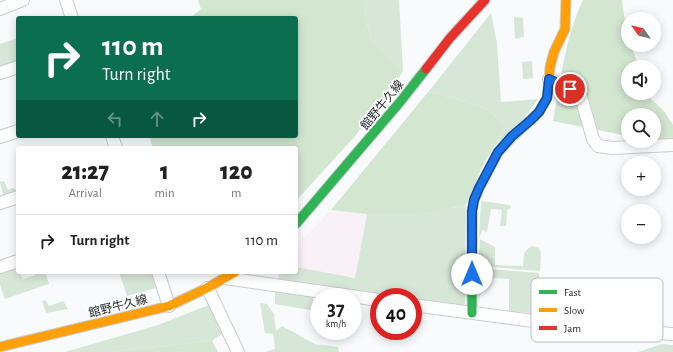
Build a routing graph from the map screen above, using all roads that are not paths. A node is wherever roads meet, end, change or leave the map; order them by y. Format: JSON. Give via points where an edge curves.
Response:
{"nodes":[{"id":1,"x":23,"y":0,"type":"edge"},
{"id":2,"x":66,"y":0,"type":"edge"},
{"id":3,"x":485,"y":0,"type":"edge"},
{"id":4,"x":566,"y":0,"type":"edge"},
{"id":5,"x":0,"y":9,"type":"edge"},
{"id":6,"x":71,"y":16,"type":"edge"},
{"id":7,"x":16,"y":67,"type":"edge"},
{"id":8,"x":0,"y":72,"type":"edge"},
{"id":9,"x":549,"y":79,"type":"junction"},
{"id":10,"x":16,"y":132,"type":"edge"},
{"id":11,"x":0,"y":137,"type":"edge"},
{"id":12,"x":673,"y":145,"type":"edge"},
{"id":13,"x":16,"y":198,"type":"edge"},
{"id":14,"x":0,"y":203,"type":"edge"},
{"id":15,"x":298,"y":222,"type":"edge"},
{"id":16,"x":16,"y":262,"type":"edge"},
{"id":17,"x":0,"y":267,"type":"edge"},
{"id":18,"x":159,"y":274,"type":"edge"},
{"id":19,"x":230,"y":275,"type":"edge"},
{"id":20,"x":207,"y":288,"type":"junction"},
{"id":21,"x":370,"y":298,"type":"edge"},
{"id":22,"x":169,"y":306,"type":"junction"},
{"id":23,"x":422,"y":306,"type":"edge"},
{"id":24,"x":472,"y":313,"type":"junction"},
{"id":25,"x":531,"y":321,"type":"edge"},
{"id":26,"x":663,"y":333,"type":"edge"},
{"id":27,"x":673,"y":334,"type":"edge"},
{"id":28,"x":0,"y":347,"type":"edge"},
{"id":29,"x":238,"y":352,"type":"edge"}],
"edges":[{"from":1,"to":5,"type":"street"},
{"from":2,"to":6,"type":"street"},
{"from":3,"to":15,"type":"main road","name":"館野牛久線","via":[[450,38],[400,102]]},
{"from":4,"to":9,"type":"main road","via":[[565,29],[554,52]]},
{"from":7,"to":8,"type":"street"},
{"from":9,"to":12,"type":"street","via":[[581,97],[593,139],[598,146],[612,148]]},
{"from":9,"to":24,"type":"main road","via":[[547,98],[539,112],[498,152],[474,200]]},
{"from":10,"to":11,"type":"street"},
{"from":13,"to":14,"type":"street"},
{"from":16,"to":17,"type":"street"},
{"from":18,"to":22,"type":"street"},
{"from":19,"to":20,"type":"main road","name":"館野牛久線"},
{"from":19,"to":21,"type":"street"},
{"from":20,"to":22,"type":"main road","name":"館野牛久線"},
{"from":20,"to":29,"type":"street"},
{"from":22,"to":28,"type":"main road","name":"館野牛久線"},
{"from":23,"to":24,"type":"street"},
{"from":24,"to":25,"type":"street"},
{"from":26,"to":27,"type":"street"}]}
